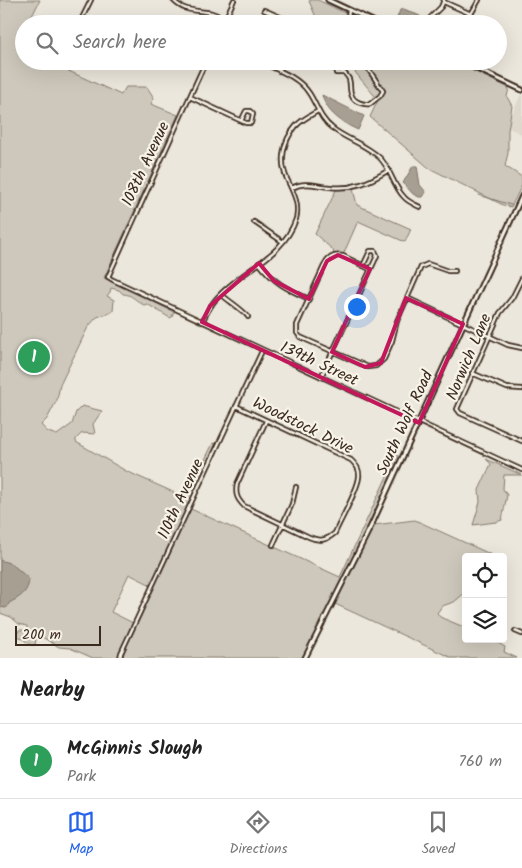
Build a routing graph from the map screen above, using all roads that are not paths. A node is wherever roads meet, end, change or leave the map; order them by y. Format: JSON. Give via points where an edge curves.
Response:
{"nodes":[{"id":1,"x":90,"y":0,"type":"edge"},
{"id":2,"x":173,"y":0,"type":"edge"},
{"id":3,"x":234,"y":0,"type":"edge"},
{"id":4,"x":328,"y":0,"type":"edge"},
{"id":5,"x":479,"y":0,"type":"edge"},
{"id":6,"x":444,"y":1,"type":"edge"},
{"id":7,"x":264,"y":10,"type":"dead end"},
{"id":8,"x":349,"y":10,"type":"junction"},
{"id":9,"x":83,"y":15,"type":"edge"},
{"id":10,"x":214,"y":15,"type":"edge"},
{"id":11,"x":227,"y":15,"type":"edge"},
{"id":12,"x":275,"y":15,"type":"edge"},
{"id":13,"x":348,"y":15,"type":"edge"},
{"id":14,"x":360,"y":15,"type":"edge"},
{"id":15,"x":432,"y":15,"type":"edge"},
{"id":16,"x":202,"y":70,"type":"edge"},
{"id":17,"x":369,"y":70,"type":"edge"},
{"id":18,"x":479,"y":70,"type":"edge"},
{"id":19,"x":279,"y":71,"type":"edge"},
{"id":20,"x":344,"y":73,"type":"dead end"},
{"id":21,"x":522,"y":90,"type":"edge"},
{"id":22,"x":190,"y":97,"type":"junction"},
{"id":23,"x":318,"y":111,"type":"junction"},
{"id":24,"x":241,"y":121,"type":"junction"},
{"id":25,"x":389,"y":170,"type":"junction"},
{"id":26,"x":292,"y":188,"type":"junction"},
{"id":27,"x":522,"y":196,"type":"edge"},
{"id":28,"x":420,"y":207,"type":"dead end"},
{"id":29,"x":254,"y":222,"type":"dead end"},
{"id":30,"x":283,"y":242,"type":"junction"},
{"id":31,"x":259,"y":263,"type":"junction"},
{"id":32,"x":363,"y":266,"type":"junction"},
{"id":33,"x":370,"y":269,"type":"junction"},
{"id":34,"x":455,"y":271,"type":"dead end"},
{"id":35,"x":108,"y":277,"type":"joint"},
{"id":36,"x":522,"y":278,"type":"edge"},
{"id":37,"x":220,"y":294,"type":"junction"},
{"id":38,"x":406,"y":298,"type":"junction"},
{"id":39,"x":309,"y":299,"type":"junction"},
{"id":40,"x":248,"y":317,"type":"dead end"},
{"id":41,"x":202,"y":322,"type":"junction"},
{"id":42,"x":464,"y":324,"type":"junction"},
{"id":43,"x":489,"y":336,"type":"junction"},
{"id":44,"x":522,"y":348,"type":"edge"},
{"id":45,"x":262,"y":350,"type":"junction"},
{"id":46,"x":332,"y":352,"type":"junction"},
{"id":47,"x":472,"y":373,"type":"junction"},
{"id":48,"x":321,"y":377,"type":"junction"},
{"id":49,"x":522,"y":389,"type":"edge"},
{"id":50,"x":236,"y":406,"type":"junction"},
{"id":51,"x":266,"y":421,"type":"junction"},
{"id":52,"x":419,"y":423,"type":"junction"},
{"id":53,"x":522,"y":441,"type":"edge"},
{"id":54,"x":522,"y":470,"type":"edge"},
{"id":55,"x":296,"y":487,"type":"dead end"},
{"id":56,"x":283,"y":524,"type":"junction"},
{"id":57,"x":273,"y":545,"type":"dead end"},
{"id":58,"x":515,"y":631,"type":"dead end"},
{"id":59,"x":522,"y":634,"type":"edge"},
{"id":60,"x":120,"y":658,"type":"edge"},
{"id":61,"x":305,"y":658,"type":"edge"}],
"edges":[{"from":1,"to":9,"type":"street"},
{"from":2,"to":10,"type":"street","via":[[190,11]]},
{"from":3,"to":11,"type":"street"},
{"from":4,"to":8,"type":"main road"},
{"from":5,"to":6,"type":"street","via":[[471,14]]},
{"from":6,"to":15,"type":"street"},
{"from":7,"to":12,"type":"street"},
{"from":8,"to":13,"type":"street"},
{"from":8,"to":14,"type":"main road"},
{"from":16,"to":22,"type":"street","name":"108th Avenue"},
{"from":17,"to":20,"type":"street","via":[[383,91],[370,104],[353,98],[350,81]]},
{"from":18,"to":21,"type":"main road"},
{"from":19,"to":23,"type":"street","via":[[306,88]]},
{"from":22,"to":24,"type":"street"},
{"from":22,"to":35,"type":"street","name":"108th Avenue"},
{"from":23,"to":25,"type":"street","via":[[332,129],[368,148]]},
{"from":23,"to":26,"type":"street","via":[[296,126],[285,147],[283,164]]},
{"from":24,"to":24,"type":"street","via":[[250,124],[253,114],[246,111]]},
{"from":25,"to":26,"type":"street","via":[[356,186],[338,188],[303,183]]},
{"from":25,"to":28,"type":"street","via":[[403,197]]},
{"from":26,"to":30,"type":"street","via":[[297,211],[293,227]]},
{"from":27,"to":42,"type":"main road","name":"South Wolf Road"},
{"from":29,"to":30,"type":"street"},
{"from":30,"to":31,"type":"street"},
{"from":31,"to":37,"type":"street"},
{"from":31,"to":39,"type":"street","via":[[274,281]]},
{"from":32,"to":33,"type":"street"},
{"from":32,"to":33,"type":"street","via":[[370,251],[375,251],[377,255]]},
{"from":32,"to":39,"type":"street","via":[[343,256],[333,256],[327,261]]},
{"from":33,"to":46,"type":"street"},
{"from":34,"to":38,"type":"street","via":[[424,265]]},
{"from":35,"to":41,"type":"street","name":"139th Street"},
{"from":36,"to":43,"type":"street","name":"Norwich Lane"},
{"from":37,"to":40,"type":"street"},
{"from":37,"to":41,"type":"street"},
{"from":38,"to":42,"type":"street"},
{"from":38,"to":46,"type":"street","via":[[381,363],[365,367]]},
{"from":39,"to":46,"type":"street","via":[[297,324],[297,333]]},
{"from":41,"to":45,"type":"street","name":"139th Street"},
{"from":42,"to":43,"type":"street"},
{"from":42,"to":52,"type":"main road","name":"South Wolf Road"},
{"from":43,"to":44,"type":"street"},
{"from":43,"to":47,"type":"street","name":"Norwich Lane"},
{"from":45,"to":48,"type":"street","name":"139th Street"},
{"from":45,"to":50,"type":"street","name":"110th Avenue"},
{"from":46,"to":48,"type":"street"},
{"from":47,"to":49,"type":"street","via":[[507,388]]},
{"from":47,"to":53,"type":"street","name":"Norwich Lane","via":[[457,409]]},
{"from":48,"to":52,"type":"street","name":"139th Street"},
{"from":50,"to":51,"type":"street","name":"Woodstock Drive"},
{"from":50,"to":60,"type":"street","name":"110th Avenue"},
{"from":51,"to":56,"type":"street","via":[[235,492],[244,506]]},
{"from":51,"to":56,"type":"street","name":"Woodstock Drive","via":[[350,460],[358,469],[359,479],[346,509],[335,532],[325,540],[315,540]]},
{"from":52,"to":54,"type":"street","name":"139th Street"},
{"from":52,"to":61,"type":"main road","name":"South Wolf Road"},
{"from":55,"to":56,"type":"street"},
{"from":56,"to":57,"type":"street"},
{"from":58,"to":59,"type":"street"}]}
